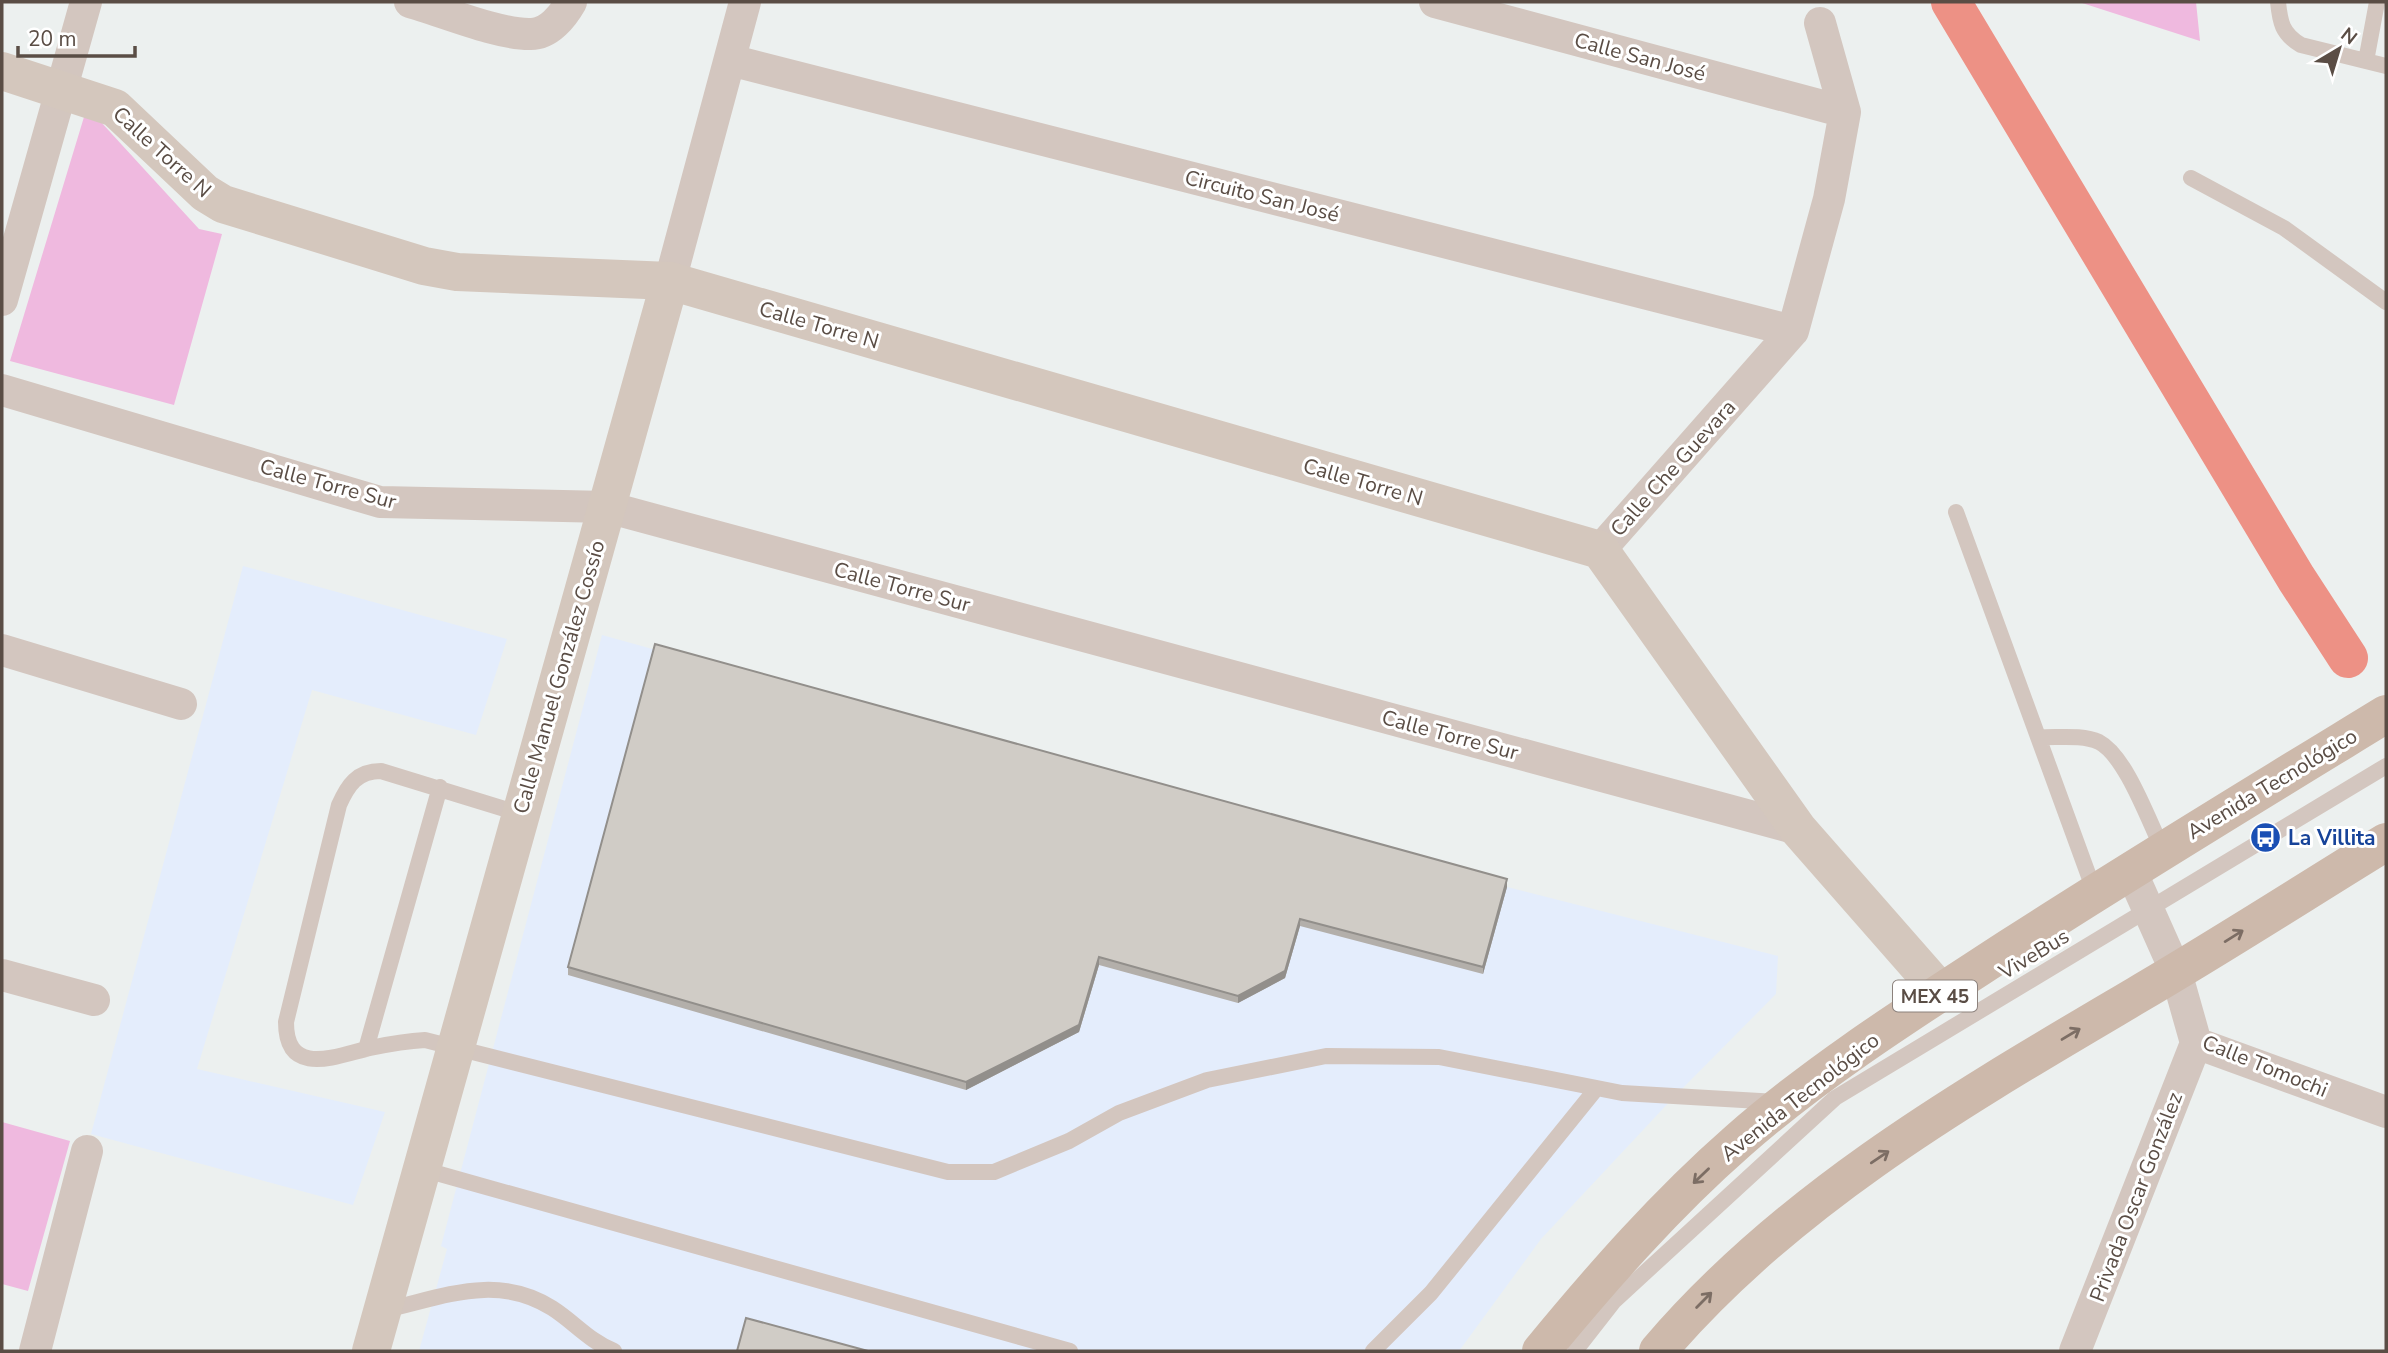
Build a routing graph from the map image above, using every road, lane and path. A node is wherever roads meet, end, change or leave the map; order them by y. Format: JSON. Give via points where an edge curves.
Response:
{"nodes":[{"id":1,"x":86,"y":2,"type":"edge"},
{"id":2,"x":410,"y":2,"type":"edge"},
{"id":3,"x":571,"y":2,"type":"edge"},
{"id":4,"x":745,"y":2,"type":"edge"},
{"id":5,"x":1435,"y":2,"type":"edge"},
{"id":6,"x":2278,"y":2,"type":"edge"},
{"id":7,"x":2377,"y":2,"type":"edge"},
{"id":8,"x":1820,"y":23,"type":"dead end"},
{"id":9,"x":730,"y":60,"type":"junction"},
{"id":10,"x":2366,"y":61,"type":"junction"},
{"id":11,"x":2386,"y":66,"type":"edge"},
{"id":12,"x":2,"y":71,"type":"edge"},
{"id":13,"x":63,"y":89,"type":"junction"},
{"id":14,"x":1845,"y":112,"type":"junction"},
{"id":15,"x":2191,"y":178,"type":"dead end"},
{"id":16,"x":670,"y":281,"type":"junction"},
{"id":17,"x":2,"y":300,"type":"edge"},
{"id":18,"x":2386,"y":303,"type":"edge"},
{"id":19,"x":1793,"y":331,"type":"junction"},
{"id":20,"x":2,"y":390,"type":"edge"},
{"id":21,"x":607,"y":507,"type":"junction"},
{"id":22,"x":1956,"y":512,"type":"dead end"},
{"id":23,"x":1600,"y":550,"type":"junction"},
{"id":24,"x":2,"y":650,"type":"edge"},
{"id":25,"x":181,"y":704,"type":"dead end"},
{"id":26,"x":2386,"y":714,"type":"edge"},
{"id":27,"x":2038,"y":737,"type":"junction"},
{"id":28,"x":2386,"y":766,"type":"edge"},
{"id":29,"x":440,"y":787,"type":"junction"},
{"id":30,"x":521,"y":814,"type":"junction"},
{"id":31,"x":1798,"y":829,"type":"junction"},
{"id":32,"x":2386,"y":842,"type":"edge"},
{"id":33,"x":2162,"y":850,"type":"junction"},
{"id":34,"x":2131,"y":870,"type":"junction"},
{"id":35,"x":2095,"y":893,"type":"junction"},
{"id":36,"x":2148,"y":910,"type":"junction"},
{"id":37,"x":2176,"y":972,"type":"junction"},
{"id":38,"x":2,"y":975,"type":"edge"},
{"id":39,"x":1941,"y":992,"type":"junction"},
{"id":40,"x":94,"y":1000,"type":"dead end"},
{"id":41,"x":2196,"y":1043,"type":"junction"},
{"id":42,"x":456,"y":1048,"type":"junction"},
{"id":43,"x":366,"y":1049,"type":"junction"},
{"id":44,"x":1596,"y":1089,"type":"junction"},
{"id":45,"x":1786,"y":1102,"type":"junction"},
{"id":46,"x":2386,"y":1112,"type":"edge"},
{"id":47,"x":87,"y":1152,"type":"dead end"},
{"id":48,"x":422,"y":1169,"type":"junction"},
{"id":49,"x":383,"y":1310,"type":"junction"},
{"id":50,"x":35,"y":1351,"type":"edge"},
{"id":51,"x":371,"y":1351,"type":"edge"},
{"id":52,"x":614,"y":1351,"type":"edge"},
{"id":53,"x":1070,"y":1351,"type":"edge"},
{"id":54,"x":1373,"y":1351,"type":"edge"},
{"id":55,"x":1541,"y":1351,"type":"edge"},
{"id":56,"x":1575,"y":1351,"type":"edge"},
{"id":57,"x":1658,"y":1351,"type":"edge"},
{"id":58,"x":2075,"y":1351,"type":"edge"}],
"edges":[{"from":1,"to":13,"type":"street"},
{"from":2,"to":3,"type":"street","via":[[531,34],[544,31]]},
{"from":4,"to":9,"type":"street","name":"Calle Manuel González Cossío"},
{"from":5,"to":14,"type":"street","name":"Calle San José"},
{"from":6,"to":10,"type":"lane","via":[[2280,22],[2289,38]]},
{"from":7,"to":10,"type":"lane"},
{"from":8,"to":14,"type":"street","name":"Calle Che Guevara"},
{"from":9,"to":16,"type":"street","name":"Calle Manuel González Cossío"},
{"from":9,"to":19,"type":"street","name":"Circuito San José"},
{"from":10,"to":11,"type":"lane"},
{"from":12,"to":13,"type":"street","name":"Calle Torre N"},
{"from":13,"to":16,"type":"street","name":"Calle Torre N","via":[[123,113],[205,193],[223,204],[424,266]]},
{"from":13,"to":17,"type":"street"},
{"from":14,"to":19,"type":"street","name":"Calle Che Guevara","via":[[1829,199]]},
{"from":15,"to":18,"type":"lane","via":[[2284,228]]},
{"from":16,"to":21,"type":"street","name":"Calle Manuel González Cossío"},
{"from":16,"to":23,"type":"street","name":"Calle Torre N"},
{"from":19,"to":23,"type":"street","name":"Calle Che Guevara"},
{"from":20,"to":21,"type":"street","name":"Calle Torre Sur","via":[[380,502]]},
{"from":21,"to":30,"type":"street","name":"Calle Manuel González Cossío"},
{"from":21,"to":31,"type":"street","name":"Calle Torre Sur"},
{"from":22,"to":27,"type":"lane"},
{"from":23,"to":31,"type":"street","name":"Calle Che Guevara"},
{"from":24,"to":25,"type":"street"},
{"from":26,"to":33,"type":"main road","name":"Avenida Tecnológico","number":"MEX 45"},
{"from":27,"to":33,"type":"lane","via":[[2090,739],[2109,750],[2136,793]]},
{"from":27,"to":35,"type":"lane"},
{"from":28,"to":36,"type":"lane","name":"ViveBus"},
{"from":29,"to":30,"type":"lane"},
{"from":29,"to":43,"type":"lane"},
{"from":29,"to":43,"type":"lane","via":[[369,771],[348,787],[339,805],[286,1035],[288,1044],[304,1058],[337,1058]]},
{"from":30,"to":42,"type":"street","name":"Calle Manuel González Cossío"},
{"from":31,"to":39,"type":"street","name":"Calle Che Guevara"},
{"from":37,"to":32,"type":"main road","one_way":true},
{"from":33,"to":34,"type":"main road","name":"Avenida Tecnológico","number":"MEX 45"},
{"from":34,"to":35,"type":"main road","name":"Avenida Tecnológico","number":"MEX 45"},
{"from":34,"to":36,"type":"street","name":"Calle Tomochi"},
{"from":35,"to":39,"type":"main road","name":"Avenida Tecnológico","number":"MEX 45"},
{"from":36,"to":37,"type":"street","name":"Calle Tomochi"},
{"from":36,"to":56,"type":"lane","name":"ViveBus","via":[[1835,1098],[1614,1301]]},
{"from":37,"to":41,"type":"street","name":"Calle Tomochi"},
{"from":57,"to":37,"type":"main road","one_way":true,"via":[[1751,1253],[1814,1201],[1991,1081]]},
{"from":38,"to":40,"type":"street"},
{"from":39,"to":45,"type":"main road","name":"Avenida Tecnológico","number":"MEX 45"},
{"from":41,"to":46,"type":"street","name":"Calle Tomochi"},
{"from":41,"to":58,"type":"street","name":"Privada Oscar González"},
{"from":42,"to":43,"type":"lane","via":[[425,1040]]},
{"from":42,"to":44,"type":"lane","via":[[948,1172],[972,1174],[994,1172],[1069,1141],[1119,1113],[1207,1080],[1326,1056],[1439,1057]]},
{"from":42,"to":48,"type":"street","name":"Calle Manuel González Cossío"},
{"from":44,"to":45,"type":"lane","via":[[1673,1098]]},
{"from":44,"to":54,"type":"lane","via":[[1431,1293]]},
{"from":45,"to":55,"type":"main road","name":"Avenida Tecnológico","number":"MEX 45","one_way":true,"via":[[1738,1141],[1618,1258]]},
{"from":47,"to":50,"type":"street"},
{"from":48,"to":49,"type":"street","name":"Calle Manuel González Cossío"},
{"from":48,"to":53,"type":"lane"},
{"from":49,"to":51,"type":"street","name":"Calle Manuel González Cossío"},
{"from":49,"to":52,"type":"lane","via":[[472,1291],[514,1290],[532,1295],[578,1331]]}]}
